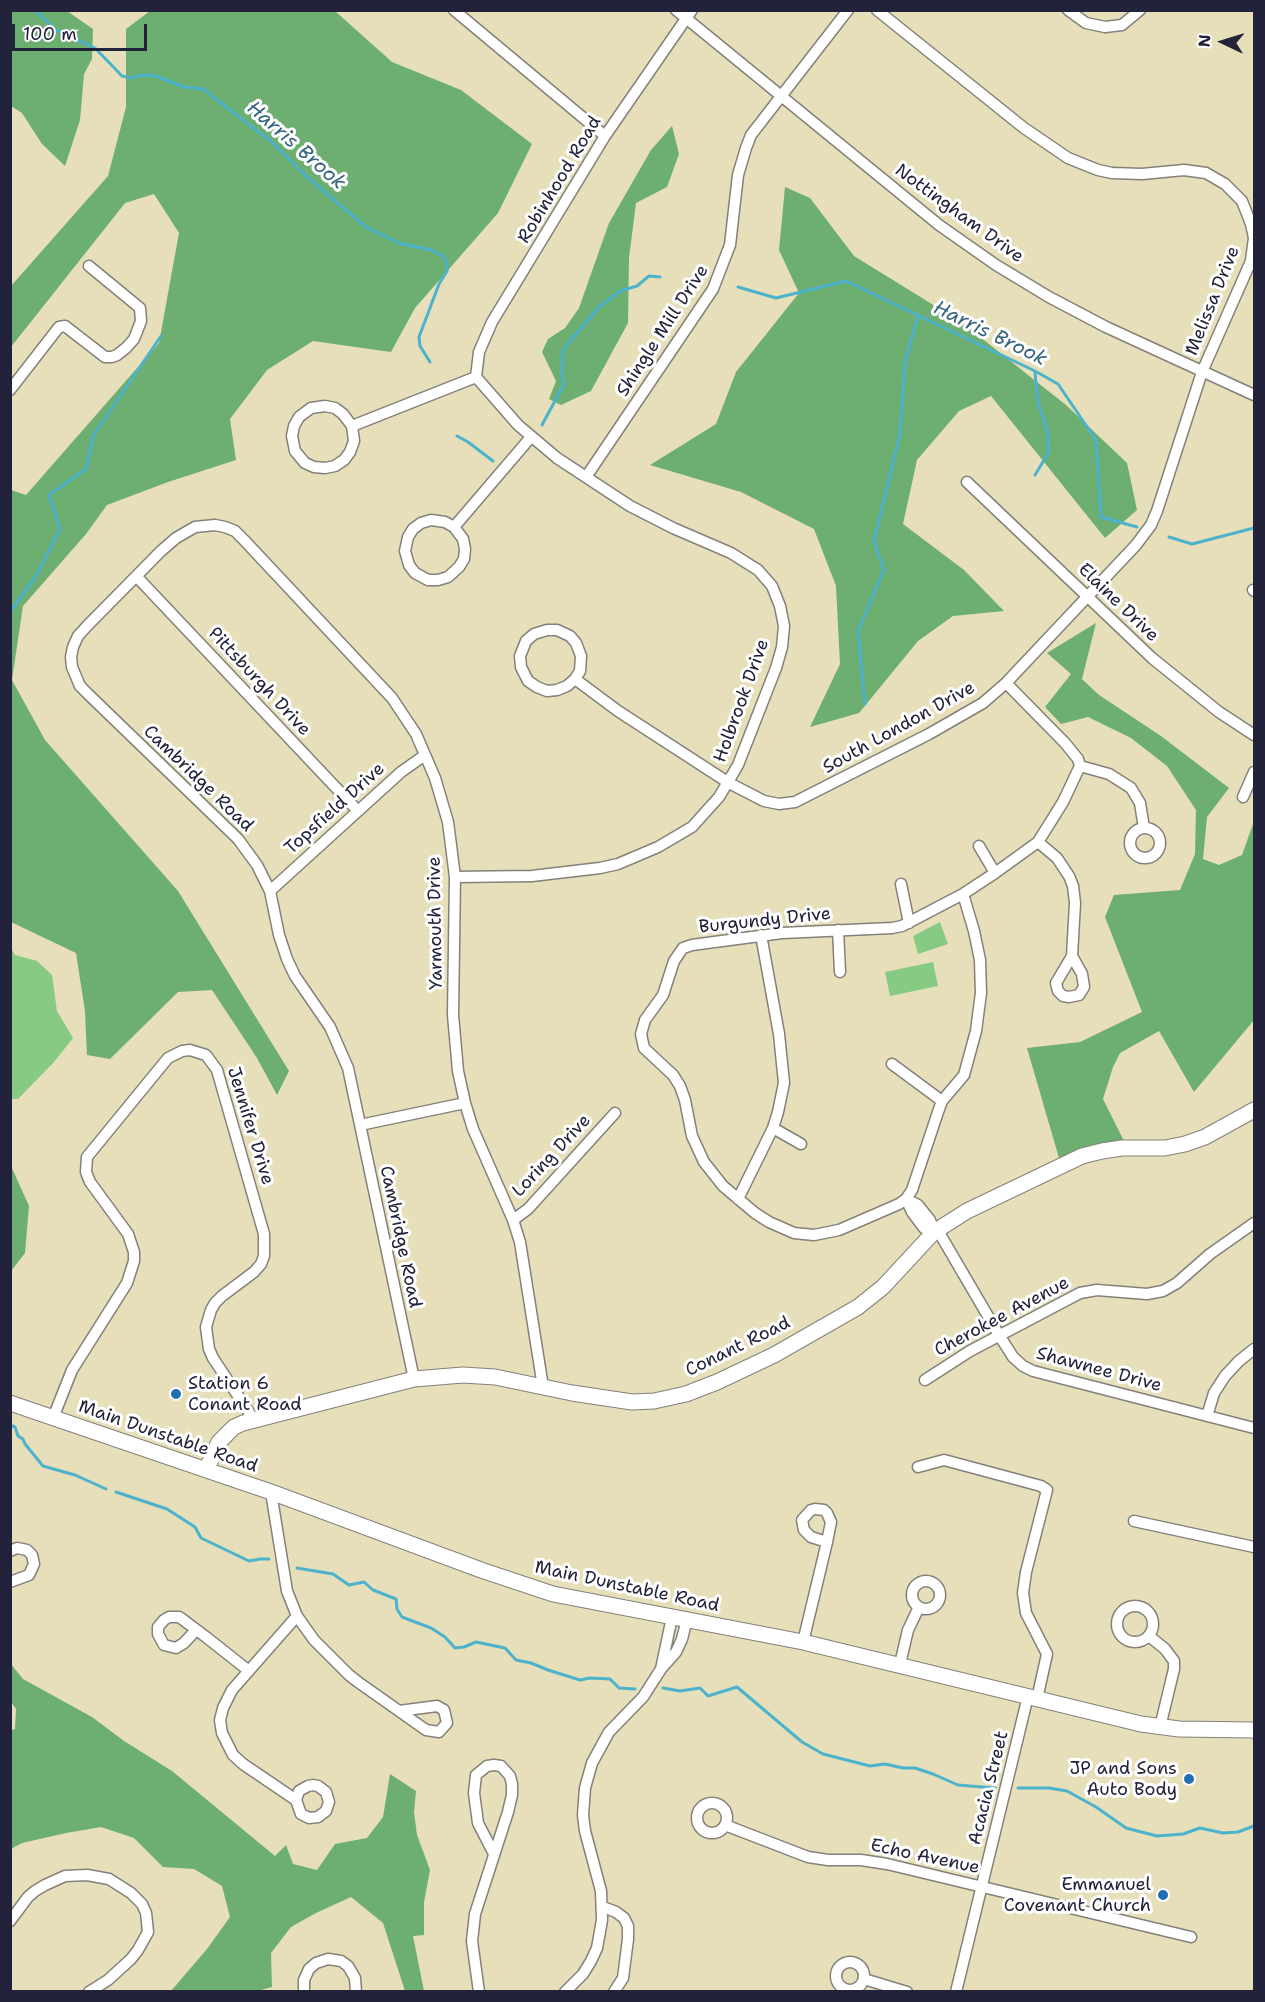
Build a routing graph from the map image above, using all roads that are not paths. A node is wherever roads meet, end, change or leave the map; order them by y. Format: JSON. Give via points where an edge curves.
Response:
{"nodes":[{"id":1,"x":454,"y":10,"type":"edge"},
{"id":2,"x":676,"y":10,"type":"edge"},
{"id":3,"x":848,"y":10,"type":"edge"},
{"id":4,"x":877,"y":10,"type":"edge"},
{"id":5,"x":1068,"y":10,"type":"edge"},
{"id":6,"x":1140,"y":10,"type":"edge"},
{"id":7,"x":689,"y":15,"type":"edge"},
{"id":8,"x":781,"y":95,"type":"junction"},
{"id":9,"x":605,"y":136,"type":"junction"},
{"id":10,"x":89,"y":266,"type":"dead end"},
{"id":11,"x":1202,"y":372,"type":"junction"},
{"id":12,"x":476,"y":377,"type":"junction"},
{"id":13,"x":10,"y":390,"type":"edge"},
{"id":14,"x":1254,"y":395,"type":"edge"},
{"id":15,"x":352,"y":426,"type":"junction"},
{"id":16,"x":531,"y":437,"type":"junction"},
{"id":17,"x":586,"y":477,"type":"junction"},
{"id":18,"x":968,"y":482,"type":"dead end"},
{"id":19,"x":454,"y":527,"type":"junction"},
{"id":20,"x":137,"y":577,"type":"junction"},
{"id":21,"x":1088,"y":597,"type":"junction"},
{"id":22,"x":575,"y":679,"type":"junction"},
{"id":23,"x":1006,"y":682,"type":"junction"},
{"id":24,"x":1254,"y":735,"type":"edge"},
{"id":25,"x":425,"y":755,"type":"junction"},
{"id":26,"x":1080,"y":766,"type":"junction"},
{"id":27,"x":1254,"y":772,"type":"edge"},
{"id":28,"x":729,"y":783,"type":"junction"},
{"id":29,"x":1243,"y":797,"type":"dead end"},
{"id":30,"x":358,"y":811,"type":"junction"},
{"id":31,"x":1144,"y":828,"type":"dead end"},
{"id":32,"x":1038,"y":842,"type":"junction"},
{"id":33,"x":980,"y":846,"type":"dead end"},
{"id":34,"x":995,"y":873,"type":"junction"},
{"id":35,"x":454,"y":878,"type":"junction"},
{"id":36,"x":901,"y":884,"type":"dead end"},
{"id":37,"x":270,"y":891,"type":"junction"},
{"id":38,"x":963,"y":894,"type":"junction"},
{"id":39,"x":909,"y":923,"type":"junction"},
{"id":40,"x":838,"y":930,"type":"junction"},
{"id":41,"x":761,"y":935,"type":"junction"},
{"id":42,"x":1072,"y":956,"type":"dead end"},
{"id":43,"x":840,"y":972,"type":"dead end"},
{"id":44,"x":892,"y":1064,"type":"dead end"},
{"id":45,"x":942,"y":1101,"type":"junction"},
{"id":46,"x":465,"y":1103,"type":"junction"},
{"id":47,"x":1254,"y":1110,"type":"edge"},
{"id":48,"x":615,"y":1113,"type":"dead end"},
{"id":49,"x":360,"y":1125,"type":"junction"},
{"id":50,"x":773,"y":1128,"type":"junction"},
{"id":51,"x":801,"y":1144,"type":"dead end"},
{"id":52,"x":738,"y":1199,"type":"junction"},
{"id":53,"x":906,"y":1199,"type":"junction"},
{"id":54,"x":513,"y":1220,"type":"junction"},
{"id":55,"x":1254,"y":1223,"type":"edge"},
{"id":56,"x":935,"y":1230,"type":"junction"},
{"id":57,"x":999,"y":1335,"type":"junction"},
{"id":58,"x":1254,"y":1349,"type":"edge"},
{"id":59,"x":414,"y":1379,"type":"junction"},
{"id":60,"x":924,"y":1380,"type":"dead end"},
{"id":61,"x":543,"y":1387,"type":"junction"},
{"id":62,"x":10,"y":1403,"type":"edge"},
{"id":63,"x":1207,"y":1416,"type":"junction"},
{"id":64,"x":52,"y":1418,"type":"junction"},
{"id":65,"x":254,"y":1420,"type":"junction"},
{"id":66,"x":1254,"y":1428,"type":"edge"},
{"id":67,"x":918,"y":1467,"type":"dead end"},
{"id":68,"x":206,"y":1470,"type":"junction"},
{"id":69,"x":271,"y":1492,"type":"junction"},
{"id":70,"x":1134,"y":1521,"type":"dead end"},
{"id":71,"x":827,"y":1542,"type":"dead end"},
{"id":72,"x":1254,"y":1547,"type":"edge"},
{"id":73,"x":10,"y":1551,"type":"edge"},
{"id":74,"x":10,"y":1582,"type":"edge"},
{"id":75,"x":919,"y":1607,"type":"dead end"},
{"id":76,"x":297,"y":1616,"type":"junction"},
{"id":77,"x":680,"y":1618,"type":"junction"},
{"id":78,"x":196,"y":1630,"type":"dead end"},
{"id":79,"x":1149,"y":1636,"type":"dead end"},
{"id":80,"x":803,"y":1642,"type":"junction"},
{"id":81,"x":900,"y":1664,"type":"junction"},
{"id":82,"x":249,"y":1671,"type":"junction"},
{"id":83,"x":1033,"y":1698,"type":"junction"},
{"id":84,"x":399,"y":1711,"type":"dead end"},
{"id":85,"x":1160,"y":1726,"type":"junction"},
{"id":86,"x":1254,"y":1730,"type":"edge"},
{"id":87,"x":296,"y":1800,"type":"dead end"},
{"id":88,"x":725,"y":1825,"type":"dead end"},
{"id":89,"x":494,"y":1854,"type":"junction"},
{"id":90,"x":982,"y":1886,"type":"junction"},
{"id":91,"x":603,"y":1907,"type":"junction"},
{"id":92,"x":10,"y":1920,"type":"edge"},
{"id":93,"x":1191,"y":1937,"type":"dead end"},
{"id":94,"x":864,"y":1979,"type":"junction"},
{"id":95,"x":837,"y":1989,"type":"edge"},
{"id":96,"x":89,"y":1992,"type":"edge"},
{"id":97,"x":304,"y":1992,"type":"edge"},
{"id":98,"x":356,"y":1992,"type":"edge"},
{"id":99,"x":479,"y":1992,"type":"edge"},
{"id":100,"x":565,"y":1992,"type":"edge"},
{"id":101,"x":614,"y":1992,"type":"edge"},
{"id":102,"x":906,"y":1992,"type":"edge"},
{"id":103,"x":956,"y":1992,"type":"edge"}],
"edges":[{"from":1,"to":9,"type":"street"},
{"from":2,"to":7,"type":"street","name":"Nottingham Drive"},
{"from":3,"to":8,"type":"street","name":"Shingle Mill Drive"},
{"from":4,"to":11,"type":"street","name":"Melissa Drive","via":[[1024,128],[1075,161],[1098,170],[1127,174],[1196,171],[1215,177],[1235,192],[1251,224],[1254,250]]},
{"from":5,"to":6,"type":"street","via":[[1086,23],[1105,27],[1122,25]]},
{"from":7,"to":8,"type":"street","name":"Nottingham Drive"},
{"from":7,"to":9,"type":"street","name":"Robinhood Road"},
{"from":8,"to":11,"type":"street","name":"Nottingham Drive","via":[[939,225],[996,265],[1081,314]]},
{"from":8,"to":17,"type":"street","name":"Shingle Mill Drive","via":[[746,148],[738,175],[730,245],[713,289]]},
{"from":9,"to":12,"type":"street","name":"Robinhood Road","via":[[492,322],[479,352]]},
{"from":10,"to":13,"type":"street","via":[[140,308],[141,321],[134,339],[117,355],[105,357],[65,326],[59,327]]},
{"from":11,"to":14,"type":"street","name":"Nottingham Drive"},
{"from":11,"to":21,"type":"street","name":"Melissa Drive","via":[[1151,525]]},
{"from":12,"to":15,"type":"street"},
{"from":12,"to":16,"type":"street","name":"Holbrook Drive"},
{"from":15,"to":15,"type":"street","via":[[335,408],[310,408],[294,426],[295,451],[314,467],[335,466],[352,447]]},
{"from":16,"to":17,"type":"street","name":"Holbrook Drive"},
{"from":16,"to":19,"type":"street"},
{"from":17,"to":28,"type":"street","name":"Holbrook Drive","via":[[650,516],[745,561],[772,586],[784,627],[782,647]]},
{"from":18,"to":21,"type":"street","name":"Elaine Drive"},
{"from":19,"to":19,"type":"street","via":[[465,549],[459,567],[438,580],[415,573],[405,556],[410,533],[431,520]]},
{"from":20,"to":25,"type":"street","name":"Yarmouth Drive","via":[[176,538],[195,527],[215,525],[235,531],[385,690],[406,718]]},
{"from":20,"to":30,"type":"street","name":"Pittsburgh Drive"},
{"from":20,"to":37,"type":"street","name":"Cambridge Road","via":[[78,636],[71,657],[75,677],[238,839]]},
{"from":21,"to":23,"type":"street","name":"South London Drive"},
{"from":21,"to":24,"type":"street","name":"Elaine Drive","via":[[1176,679]]},
{"from":22,"to":22,"type":"street","via":[[552,691],[532,684],[520,662],[526,641],[547,630],[570,636],[581,656]]},
{"from":22,"to":28,"type":"street","name":"South London Drive"},
{"from":23,"to":26,"type":"street","via":[[1065,743]]},
{"from":23,"to":28,"type":"street","name":"South London Drive","via":[[965,715],[802,800],[771,803]]},
{"from":25,"to":30,"type":"street","name":"Topsfield Drive"},
{"from":25,"to":35,"type":"street","name":"Yarmouth Drive","via":[[448,822]]},
{"from":26,"to":31,"type":"street","via":[[1109,774],[1131,788],[1140,803]]},
{"from":26,"to":32,"type":"street","name":"Burgundy Drive"},
{"from":27,"to":29,"type":"street"},
{"from":28,"to":35,"type":"street","name":"Holbrook Drive","via":[[692,827],[618,864],[532,876]]},
{"from":30,"to":37,"type":"street","name":"Topsfield Drive"},
{"from":32,"to":34,"type":"street","name":"Burgundy Drive"},
{"from":32,"to":42,"type":"street","via":[[1057,858],[1073,886]]},
{"from":33,"to":34,"type":"street"},
{"from":34,"to":38,"type":"street","name":"Burgundy Drive"},
{"from":35,"to":46,"type":"street","name":"Yarmouth Drive","via":[[453,1015]]},
{"from":36,"to":39,"type":"street"},
{"from":37,"to":49,"type":"street","name":"Cambridge Road","via":[[279,935],[295,976],[343,1054]]},
{"from":38,"to":39,"type":"street","name":"Burgundy Drive"},
{"from":38,"to":45,"type":"street","via":[[978,946],[981,993],[967,1066]]},
{"from":39,"to":40,"type":"street","name":"Burgundy Drive","via":[[892,928]]},
{"from":40,"to":41,"type":"street","name":"Burgundy Drive"},
{"from":40,"to":43,"type":"street"},
{"from":41,"to":50,"type":"street","via":[[783,1071],[782,1098]]},
{"from":41,"to":52,"type":"street","name":"Burgundy Drive","via":[[683,948],[641,1034],[644,1048],[680,1086],[692,1136],[704,1162]]},
{"from":44,"to":45,"type":"street"},
{"from":45,"to":53,"type":"street"},
{"from":46,"to":49,"type":"street"},
{"from":46,"to":54,"type":"street","name":"Yarmouth Drive","via":[[485,1160]]},
{"from":47,"to":56,"type":"main road","name":"Conant Road","via":[[1185,1144],[1102,1150],[1082,1156]]},
{"from":48,"to":54,"type":"street","name":"Loring Drive","via":[[528,1209]]},
{"from":49,"to":59,"type":"street","name":"Cambridge Road"},
{"from":50,"to":51,"type":"street"},
{"from":50,"to":52,"type":"street"},
{"from":52,"to":53,"type":"street","name":"Burgundy Drive","via":[[782,1228],[814,1235],[853,1225]]},
{"from":53,"to":56,"type":"street","via":[[918,1205]]},
{"from":54,"to":61,"type":"street","name":"Yarmouth Drive","via":[[524,1262]]},
{"from":55,"to":57,"type":"street","name":"Cherokee Avenue","via":[[1163,1291],[1088,1291]]},
{"from":56,"to":57,"type":"street","name":"Shawnee Drive"},
{"from":56,"to":61,"type":"main road","name":"Conant Road","via":[[883,1287],[858,1307],[717,1382],[686,1394],[643,1402]]},
{"from":57,"to":60,"type":"street","name":"Cherokee Avenue"},
{"from":57,"to":63,"type":"street","name":"Shawnee Drive","via":[[1013,1357],[1033,1371]]},
{"from":58,"to":63,"type":"street","via":[[1231,1368],[1219,1385]]},
{"from":59,"to":61,"type":"main road","name":"Conant Road","via":[[463,1375]]},
{"from":59,"to":65,"type":"main road","name":"Conant Road"},
{"from":62,"to":64,"type":"main road","name":"Main Dunstable Road"},
{"from":63,"to":66,"type":"street","name":"Shawnee Drive"},
{"from":64,"to":65,"type":"street","name":"Jennifer Drive","via":[[72,1370],[127,1283],[134,1261],[128,1234],[90,1182],[87,1157],[168,1058],[190,1050],[206,1055],[217,1070],[264,1234],[261,1264],[215,1303],[206,1327],[213,1358]]},
{"from":64,"to":68,"type":"main road","name":"Main Dunstable Road"},
{"from":65,"to":68,"type":"main road","name":"Conant Road","via":[[225,1434]]},
{"from":67,"to":83,"type":"street","name":"Acacia Street","via":[[944,1460],[1047,1490],[1023,1593],[1026,1613],[1047,1654]]},
{"from":68,"to":69,"type":"main road","name":"Main Dunstable Road"},
{"from":69,"to":76,"type":"street","via":[[283,1573]]},
{"from":69,"to":77,"type":"main road","name":"Main Dunstable Road","via":[[520,1584],[584,1601]]},
{"from":70,"to":72,"type":"street"},
{"from":71,"to":80,"type":"street"},
{"from":73,"to":74,"type":"street","via":[[27,1550],[34,1564],[29,1575]]},
{"from":75,"to":81,"type":"street","via":[[908,1630]]},
{"from":76,"to":82,"type":"street"},
{"from":76,"to":84,"type":"street","via":[[342,1669]]},
{"from":77,"to":80,"type":"main road","name":"Main Dunstable Road"},
{"from":77,"to":91,"type":"street","via":[[661,1669],[643,1697],[609,1732],[588,1777],[583,1815]]},
{"from":78,"to":82,"type":"street"},
{"from":79,"to":85,"type":"street","via":[[1174,1661]]},
{"from":80,"to":81,"type":"main road","name":"Main Dunstable Road"},
{"from":81,"to":83,"type":"main road","name":"Main Dunstable Road"},
{"from":82,"to":87,"type":"street","via":[[223,1708],[220,1720],[226,1744],[238,1759]]},
{"from":83,"to":85,"type":"main road","name":"Main Dunstable Road"},
{"from":83,"to":90,"type":"street","name":"Acacia Street"},
{"from":85,"to":86,"type":"main road","name":"Main Dunstable Road"},
{"from":88,"to":90,"type":"street","name":"Echo Avenue","via":[[808,1857],[871,1861]]},
{"from":89,"to":89,"type":"street","via":[[478,1823],[474,1793],[477,1775],[494,1765],[506,1770],[512,1784],[508,1812]]},
{"from":89,"to":99,"type":"street","via":[[473,1928]]},
{"from":90,"to":93,"type":"street","name":"Echo Avenue"},
{"from":90,"to":103,"type":"street","name":"Acacia Street"},
{"from":91,"to":100,"type":"street","via":[[601,1932],[591,1961]]},
{"from":91,"to":101,"type":"street","via":[[624,1918],[628,1926],[623,1978]]},
{"from":92,"to":96,"type":"street","via":[[35,1891],[65,1876],[109,1879],[131,1893],[146,1912],[148,1932],[131,1959]]},
{"from":94,"to":95,"type":"street","via":[[854,1990]]},
{"from":94,"to":95,"type":"street","via":[[859,1966],[846,1963],[836,1973]]},
{"from":94,"to":102,"type":"street"},
{"from":97,"to":98,"type":"street","via":[[309,1969],[332,1959],[351,1970]]}]}
